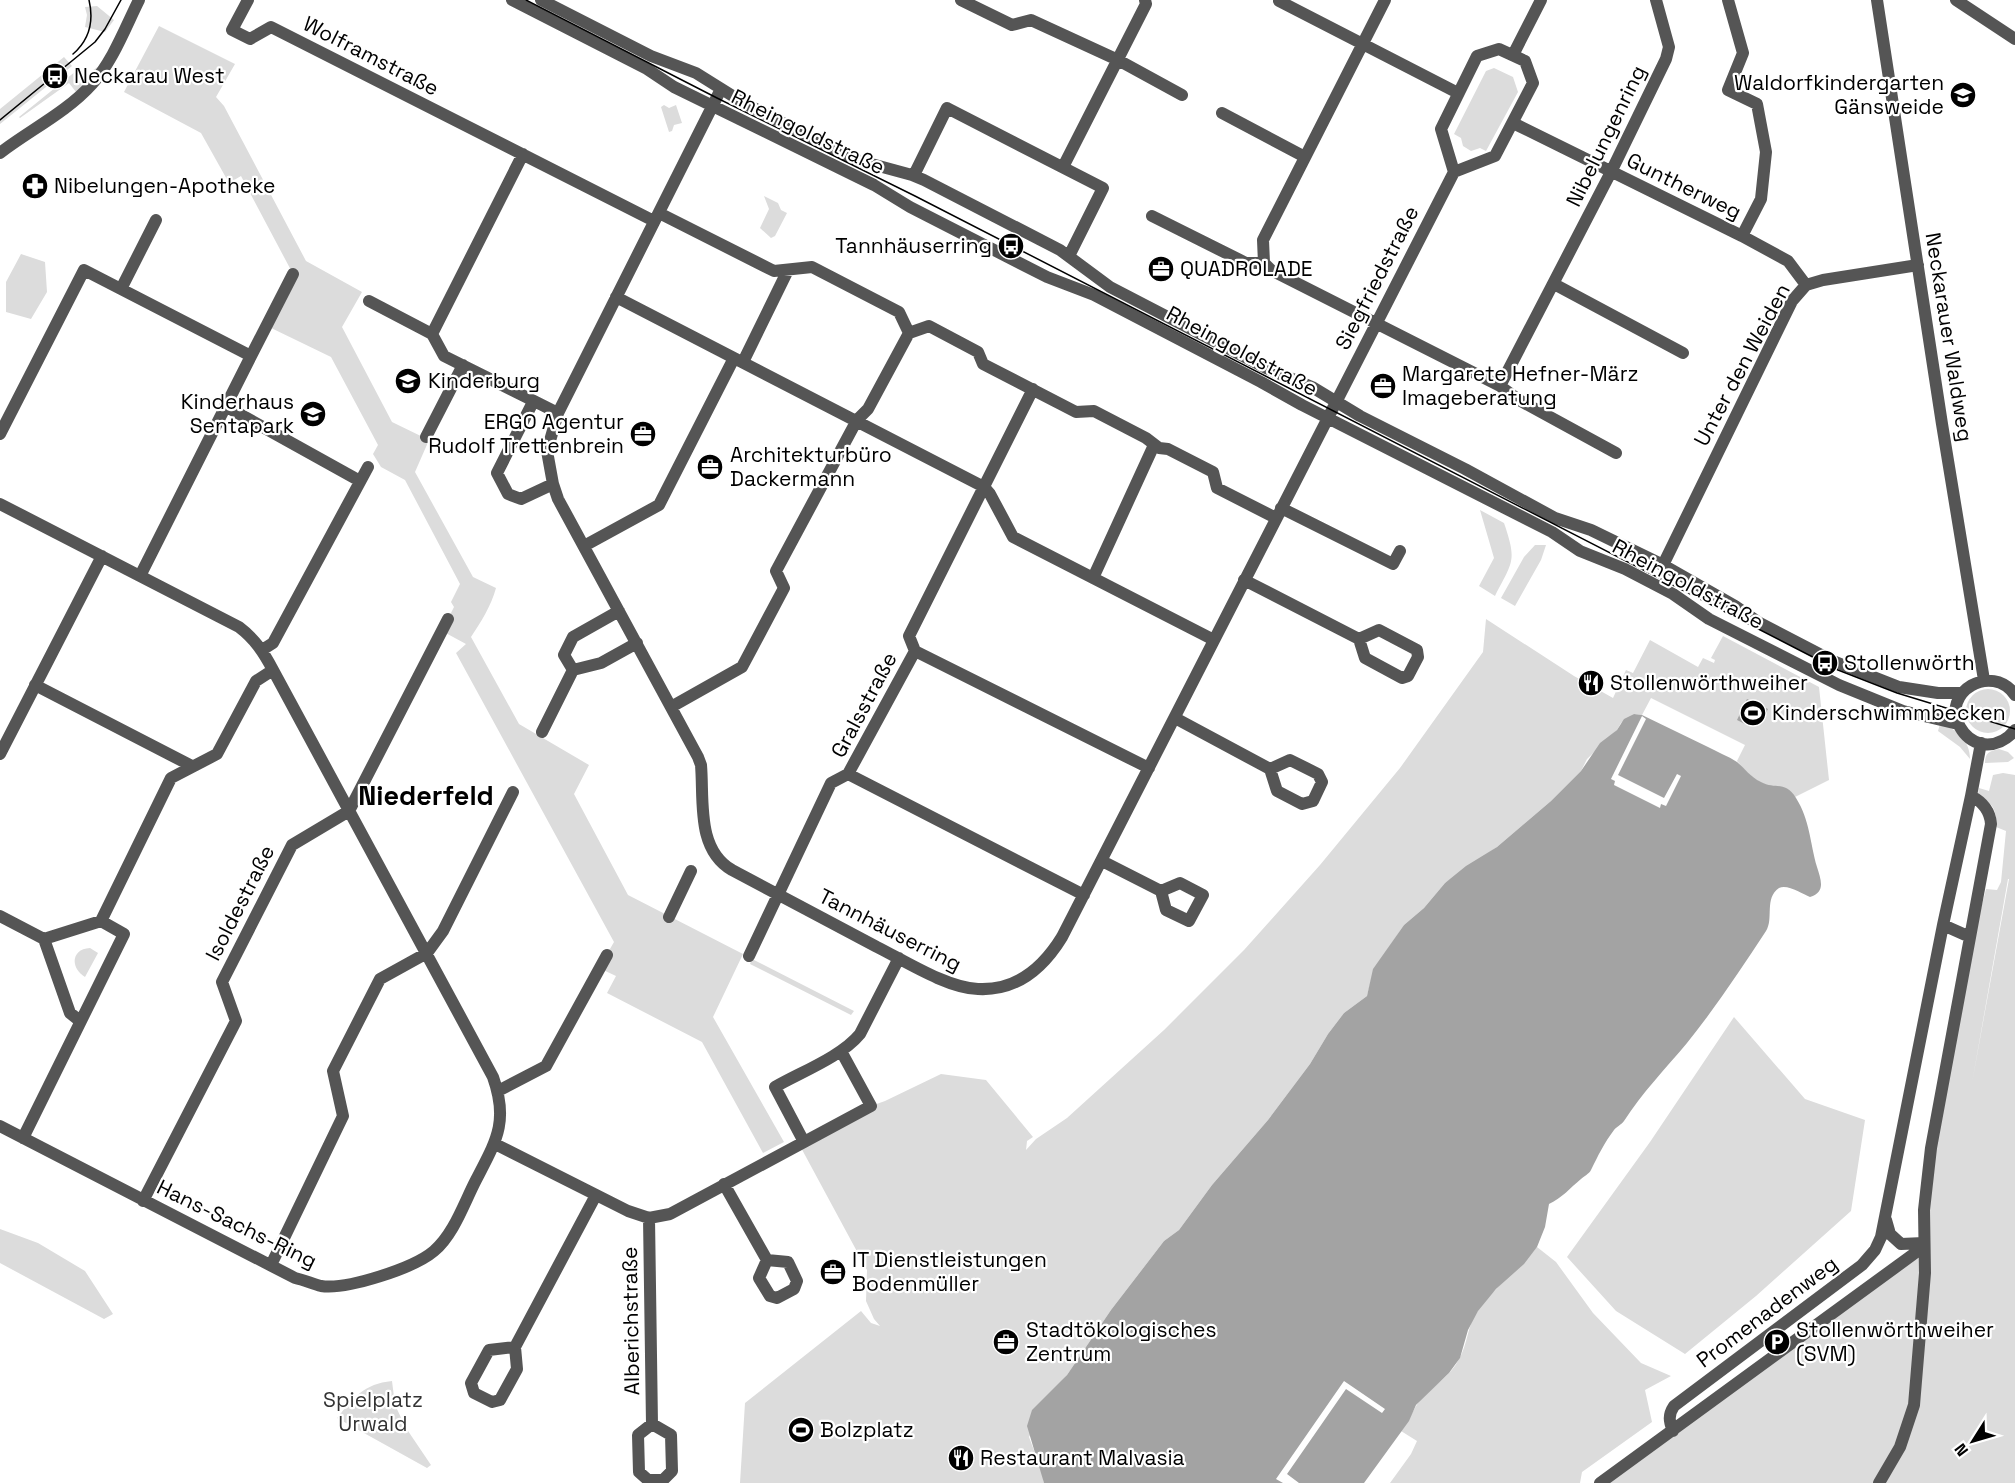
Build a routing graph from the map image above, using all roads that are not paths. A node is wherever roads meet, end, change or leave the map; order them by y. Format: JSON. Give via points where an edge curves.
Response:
{"nodes":[{"id":1,"x":139,"y":0,"type":"edge"},
{"id":2,"x":248,"y":0,"type":"edge"},
{"id":3,"x":512,"y":0,"type":"edge"},
{"id":4,"x":541,"y":0,"type":"edge"},
{"id":5,"x":1145,"y":0,"type":"edge"},
{"id":6,"x":1385,"y":0,"type":"edge"},
{"id":7,"x":1541,"y":0,"type":"edge"},
{"id":8,"x":1656,"y":0,"type":"edge"},
{"id":9,"x":1728,"y":0,"type":"edge"},
{"id":10,"x":1877,"y":0,"type":"edge"},
{"id":11,"x":1956,"y":0,"type":"edge"},
{"id":12,"x":1279,"y":1,"type":"edge"},
{"id":13,"x":967,"y":3,"type":"edge"},
{"id":14,"x":2015,"y":39,"type":"edge"},
{"id":15,"x":1363,"y":44,"type":"junction"},
{"id":16,"x":1513,"y":55,"type":"junction"},
{"id":17,"x":1118,"y":60,"type":"junction"},
{"id":18,"x":721,"y":89,"type":"junction"},
{"id":19,"x":1458,"y":93,"type":"junction"},
{"id":20,"x":1182,"y":96,"type":"dead end"},
{"id":21,"x":712,"y":106,"type":"junction"},
{"id":22,"x":1222,"y":113,"type":"dead end"},
{"id":23,"x":1513,"y":123,"type":"junction"},
{"id":24,"x":0,"y":153,"type":"edge"},
{"id":25,"x":523,"y":154,"type":"junction"},
{"id":26,"x":1305,"y":157,"type":"junction"},
{"id":27,"x":1063,"y":167,"type":"junction"},
{"id":28,"x":1454,"y":172,"type":"junction"},
{"id":29,"x":1611,"y":172,"type":"junction"},
{"id":30,"x":914,"y":175,"type":"junction"},
{"id":31,"x":1152,"y":216,"type":"dead end"},
{"id":32,"x":657,"y":217,"type":"junction"},
{"id":33,"x":156,"y":220,"type":"dead end"},
{"id":34,"x":1742,"y":236,"type":"junction"},
{"id":35,"x":1069,"y":256,"type":"junction"},
{"id":36,"x":1264,"y":263,"type":"junction"},
{"id":37,"x":1918,"y":265,"type":"junction"},
{"id":38,"x":789,"y":270,"type":"junction"},
{"id":39,"x":293,"y":274,"type":"dead end"},
{"id":40,"x":1554,"y":284,"type":"junction"},
{"id":41,"x":1806,"y":285,"type":"junction"},
{"id":42,"x":121,"y":289,"type":"junction"},
{"id":43,"x":616,"y":297,"type":"junction"},
{"id":44,"x":369,"y":301,"type":"dead end"},
{"id":45,"x":1376,"y":322,"type":"junction"},
{"id":46,"x":909,"y":333,"type":"junction"},
{"id":47,"x":432,"y":334,"type":"junction"},
{"id":48,"x":1683,"y":353,"type":"dead end"},
{"id":49,"x":251,"y":356,"type":"junction"},
{"id":50,"x":738,"y":360,"type":"junction"},
{"id":51,"x":463,"y":365,"type":"junction"},
{"id":52,"x":1500,"y":386,"type":"junction"},
{"id":53,"x":1033,"y":389,"type":"junction"},
{"id":54,"x":1336,"y":401,"type":"junction"},
{"id":55,"x":533,"y":402,"type":"junction"},
{"id":56,"x":225,"y":406,"type":"junction"},
{"id":57,"x":558,"y":413,"type":"junction"},
{"id":58,"x":1328,"y":417,"type":"junction"},
{"id":59,"x":857,"y":420,"type":"junction"},
{"id":60,"x":0,"y":434,"type":"edge"},
{"id":61,"x":426,"y":437,"type":"dead end"},
{"id":62,"x":1154,"y":445,"type":"junction"},
{"id":63,"x":1616,"y":453,"type":"dead end"},
{"id":64,"x":368,"y":467,"type":"dead end"},
{"id":65,"x":360,"y":481,"type":"junction"},
{"id":66,"x":553,"y":484,"type":"junction"},
{"id":67,"x":984,"y":487,"type":"junction"},
{"id":68,"x":0,"y":504,"type":"edge"},
{"id":69,"x":1279,"y":513,"type":"junction"},
{"id":70,"x":584,"y":546,"type":"junction"},
{"id":71,"x":1400,"y":551,"type":"dead end"},
{"id":72,"x":102,"y":556,"type":"junction"},
{"id":73,"x":1663,"y":565,"type":"junction"},
{"id":74,"x":140,"y":576,"type":"junction"},
{"id":75,"x":1093,"y":578,"type":"junction"},
{"id":76,"x":1244,"y":580,"type":"junction"},
{"id":77,"x":619,"y":611,"type":"junction"},
{"id":78,"x":448,"y":619,"type":"dead end"},
{"id":79,"x":1359,"y":639,"type":"junction"},
{"id":80,"x":1214,"y":640,"type":"junction"},
{"id":81,"x":637,"y":643,"type":"junction"},
{"id":82,"x":262,"y":650,"type":"junction"},
{"id":83,"x":915,"y":651,"type":"junction"},
{"id":84,"x":273,"y":670,"type":"junction"},
{"id":85,"x":573,"y":670,"type":"junction"},
{"id":86,"x":1984,"y":680,"type":"junction"},
{"id":87,"x":35,"y":685,"type":"junction"},
{"id":88,"x":1962,"y":693,"type":"junction"},
{"id":89,"x":2015,"y":695,"type":"edge"},
{"id":90,"x":671,"y":707,"type":"junction"},
{"id":91,"x":1175,"y":718,"type":"junction"},
{"id":92,"x":1958,"y":724,"type":"junction"},
{"id":93,"x":542,"y":732,"type":"dead end"},
{"id":94,"x":2013,"y":737,"type":"edge"},
{"id":95,"x":1981,"y":743,"type":"junction"},
{"id":96,"x":0,"y":754,"type":"edge"},
{"id":97,"x":192,"y":766,"type":"junction"},
{"id":98,"x":1149,"y":768,"type":"junction"},
{"id":99,"x":1270,"y":769,"type":"dead end"},
{"id":100,"x":848,"y":774,"type":"junction"},
{"id":101,"x":513,"y":792,"type":"dead end"},
{"id":102,"x":1971,"y":796,"type":"junction"},
{"id":103,"x":349,"y":811,"type":"junction"},
{"id":104,"x":1102,"y":861,"type":"junction"},
{"id":105,"x":691,"y":871,"type":"dead end"},
{"id":106,"x":1161,"y":891,"type":"dead end"},
{"id":107,"x":777,"y":894,"type":"junction"},
{"id":108,"x":1084,"y":895,"type":"junction"},
{"id":109,"x":0,"y":916,"type":"edge"},
{"id":110,"x":669,"y":917,"type":"dead end"},
{"id":111,"x":101,"y":921,"type":"junction"},
{"id":112,"x":1943,"y":925,"type":"junction"},
{"id":113,"x":1970,"y":937,"type":"junction"},
{"id":114,"x":45,"y":939,"type":"junction"},
{"id":115,"x":427,"y":953,"type":"junction"},
{"id":116,"x":607,"y":955,"type":"dead end"},
{"id":117,"x":749,"y":956,"type":"dead end"},
{"id":118,"x":899,"y":958,"type":"junction"},
{"id":119,"x":80,"y":1022,"type":"junction"},
{"id":120,"x":841,"y":1051,"type":"junction"},
{"id":121,"x":498,"y":1091,"type":"junction"},
{"id":122,"x":0,"y":1126,"type":"edge"},
{"id":123,"x":23,"y":1138,"type":"junction"},
{"id":124,"x":804,"y":1142,"type":"junction"},
{"id":125,"x":495,"y":1144,"type":"junction"},
{"id":126,"x":724,"y":1184,"type":"junction"},
{"id":127,"x":596,"y":1195,"type":"junction"},
{"id":128,"x":143,"y":1201,"type":"junction"},
{"id":129,"x":649,"y":1218,"type":"junction"},
{"id":130,"x":1886,"y":1219,"type":"junction"},
{"id":131,"x":1924,"y":1243,"type":"junction"},
{"id":132,"x":767,"y":1260,"type":"dead end"},
{"id":133,"x":271,"y":1265,"type":"junction"},
{"id":134,"x":515,"y":1347,"type":"junction"},
{"id":135,"x":652,"y":1424,"type":"junction"},
{"id":136,"x":1673,"y":1431,"type":"junction"},
{"id":137,"x":1600,"y":1483,"type":"edge"},
{"id":138,"x":1879,"y":1483,"type":"edge"}],
"edges":[{"from":1,"to":24,"type":"street","via":[[94,82],[76,100]]},
{"from":2,"to":25,"type":"street","name":"Wolframstraße","via":[[232,30],[250,39],[272,27]]},
{"from":3,"to":21,"type":"street","name":"Rheingoldstraße"},
{"from":4,"to":18,"type":"street","name":"Rheingoldstraße","via":[[651,56],[696,73]]},
{"from":5,"to":17,"type":"street"},
{"from":6,"to":15,"type":"street"},
{"from":7,"to":16,"type":"street"},
{"from":8,"to":29,"type":"street","name":"Nibelungenring","via":[[1669,47],[1666,59]]},
{"from":9,"to":34,"type":"street","name":"Guntherweg","via":[[1743,53],[1728,90],[1757,104],[1766,152],[1761,199]]},
{"from":10,"to":37,"type":"street","name":"Neckarauer Waldweg"},
{"from":11,"to":14,"type":"street"},
{"from":12,"to":15,"type":"street"},
{"from":13,"to":17,"type":"street","via":[[1011,26],[1031,20]]},
{"from":15,"to":19,"type":"street"},
{"from":15,"to":26,"type":"street"},
{"from":16,"to":19,"type":"street","via":[[1499,49],[1477,56]]},
{"from":16,"to":23,"type":"street","via":[[1525,60],[1533,83]]},
{"from":17,"to":20,"type":"street"},
{"from":17,"to":27,"type":"street"},
{"from":18,"to":21,"type":"street","name":"Tannhäuserring"},
{"from":18,"to":30,"type":"street","name":"Rheingoldstraße","via":[[853,159]]},
{"from":19,"to":28,"type":"street","via":[[1441,129]]},
{"from":21,"to":32,"type":"street","name":"Tannhäuserring"},
{"from":21,"to":58,"type":"street","name":"Rheingoldstraße","via":[[874,185],[1047,277],[1094,295]]},
{"from":22,"to":26,"type":"street"},
{"from":23,"to":28,"type":"street","via":[[1495,156]]},
{"from":23,"to":29,"type":"street","name":"Guntherweg"},
{"from":25,"to":32,"type":"street","name":"Wolframstraße"},
{"from":25,"to":47,"type":"street"},
{"from":26,"to":36,"type":"street","via":[[1263,240]]},
{"from":27,"to":30,"type":"street","via":[[947,108]]},
{"from":27,"to":35,"type":"street","via":[[1103,188]]},
{"from":28,"to":45,"type":"street","name":"Siegfriedstraße"},
{"from":29,"to":34,"type":"street","name":"Guntherweg"},
{"from":29,"to":40,"type":"street","name":"Nibelungenring"},
{"from":30,"to":35,"type":"street","name":"Rheingoldstraße"},
{"from":31,"to":36,"type":"street","via":[[1246,263]]},
{"from":32,"to":38,"type":"street","name":"Wolframstraße","via":[[774,271]]},
{"from":32,"to":43,"type":"street","name":"Tannhäuserring"},
{"from":33,"to":42,"type":"street"},
{"from":34,"to":41,"type":"street","name":"Guntherweg","via":[[1788,261]]},
{"from":35,"to":54,"type":"street","name":"Rheingoldstraße","via":[[1110,287]]},
{"from":36,"to":45,"type":"street"},
{"from":37,"to":41,"type":"street","name":"Unter den Weiden"},
{"from":37,"to":86,"type":"street","name":"Neckarauer Waldweg"},
{"from":38,"to":46,"type":"street","name":"Wolframstraße","via":[[812,267],[899,312]]},
{"from":38,"to":50,"type":"street"},
{"from":39,"to":49,"type":"street"},
{"from":40,"to":48,"type":"street"},
{"from":40,"to":52,"type":"street","name":"Nibelungenring"},
{"from":41,"to":73,"type":"street","name":"Unter den Weiden","via":[[1792,301]]},
{"from":42,"to":49,"type":"street"},
{"from":42,"to":60,"type":"street","via":[[84,270]]},
{"from":43,"to":50,"type":"street"},
{"from":43,"to":57,"type":"street","name":"Tannhäuserring"},
{"from":44,"to":47,"type":"street"},
{"from":45,"to":52,"type":"street"},
{"from":45,"to":54,"type":"street","name":"Siegfriedstraße"},
{"from":46,"to":53,"type":"street","via":[[929,326],[978,352],[983,363]]},
{"from":46,"to":59,"type":"street","via":[[868,409]]},
{"from":47,"to":51,"type":"street","via":[[444,356]]},
{"from":49,"to":56,"type":"street"},
{"from":50,"to":59,"type":"street"},
{"from":50,"to":70,"type":"street","via":[[659,505]]},
{"from":51,"to":55,"type":"street"},
{"from":51,"to":61,"type":"street"},
{"from":52,"to":63,"type":"street"},
{"from":53,"to":62,"type":"street","via":[[1076,412],[1094,411]]},
{"from":53,"to":67,"type":"street"},
{"from":54,"to":58,"type":"street","name":"Tannhäuserring"},
{"from":54,"to":73,"type":"street","name":"Rheingoldstraße","via":[[1555,518],[1591,530]]},
{"from":55,"to":57,"type":"street"},
{"from":55,"to":66,"type":"street","via":[[497,473],[508,494],[522,499]]},
{"from":56,"to":65,"type":"street"},
{"from":56,"to":74,"type":"street"},
{"from":57,"to":66,"type":"street","name":"Tannhäuserring","via":[[547,451]]},
{"from":58,"to":69,"type":"street","name":"Tannhäuserring"},
{"from":58,"to":92,"type":"street","name":"Rheingoldstraße","via":[[1552,531],[1589,555],[1673,594],[1709,619],[1839,685],[1903,711]]},
{"from":59,"to":67,"type":"street"},
{"from":59,"to":90,"type":"street","via":[[776,571],[784,588],[742,667]]},
{"from":62,"to":69,"type":"street","via":[[1214,472],[1217,488]]},
{"from":62,"to":75,"type":"street"},
{"from":64,"to":65,"type":"street"},
{"from":65,"to":82,"type":"street","via":[[273,643]]},
{"from":66,"to":70,"type":"street","name":"Tannhäuserring"},
{"from":67,"to":75,"type":"street","via":[[1013,537]]},
{"from":67,"to":83,"type":"street","via":[[909,636]]},
{"from":68,"to":72,"type":"street","name":"Hans-Sachs-Ring"},
{"from":69,"to":71,"type":"street","via":[[1393,564]]},
{"from":69,"to":76,"type":"street","name":"Tannhäuserring"},
{"from":70,"to":77,"type":"street","name":"Tannhäuserring"},
{"from":72,"to":74,"type":"street","name":"Hans-Sachs-Ring"},
{"from":72,"to":87,"type":"street"},
{"from":73,"to":88,"type":"street","name":"Rheingoldstraße","via":[[1758,622],[1854,670],[1899,687]]},
{"from":74,"to":82,"type":"street","name":"Hans-Sachs-Ring","via":[[239,627]]},
{"from":75,"to":80,"type":"street"},
{"from":76,"to":79,"type":"street"},
{"from":76,"to":80,"type":"street","name":"Tannhäuserring"},
{"from":77,"to":81,"type":"street","name":"Tannhäuserring"},
{"from":77,"to":85,"type":"street","via":[[573,637],[564,655]]},
{"from":78,"to":103,"type":"street"},
{"from":79,"to":79,"type":"street","via":[[1365,658],[1402,678],[1408,676],[1418,657],[1416,650],[1379,630]]},
{"from":80,"to":91,"type":"street","name":"Tannhäuserring"},
{"from":81,"to":85,"type":"street","via":[[600,663]]},
{"from":81,"to":90,"type":"street","name":"Tannhäuserring"},
{"from":82,"to":84,"type":"street","name":"Hans-Sachs-Ring"},
{"from":83,"to":98,"type":"street","name":"Gralsstraße"},
{"from":83,"to":100,"type":"street","name":"Gralsstraße"},
{"from":84,"to":97,"type":"street","via":[[256,681],[217,754]]},
{"from":84,"to":103,"type":"street","name":"Hans-Sachs-Ring"},
{"from":85,"to":93,"type":"street"},
{"from":86,"to":88,"type":"street"},
{"from":86,"to":89,"type":"street","via":[[2000,682]]},
{"from":87,"to":96,"type":"street"},
{"from":87,"to":97,"type":"street"},
{"from":88,"to":92,"type":"street","via":[[1957,705]]},
{"from":90,"to":107,"type":"street","name":"Tannhäuserring","via":[[701,765],[705,831],[713,852],[725,867]]},
{"from":91,"to":98,"type":"street","name":"Tannhäuserring"},
{"from":91,"to":99,"type":"street"},
{"from":92,"to":95,"type":"street","name":"Rheingoldstraße","via":[[1967,736]]},
{"from":94,"to":95,"type":"street","via":[[1995,744]]},
{"from":95,"to":102,"type":"street"},
{"from":97,"to":111,"type":"street","via":[[171,778]]},
{"from":98,"to":104,"type":"street","name":"Tannhäuserring"},
{"from":100,"to":107,"type":"street","via":[[831,783]]},
{"from":100,"to":108,"type":"street","name":"Gralsstraße"},
{"from":101,"to":115,"type":"street","via":[[443,931]]},
{"from":102,"to":112,"type":"street","name":"Promenadenweg"},
{"from":102,"to":113,"type":"street","via":[[1986,807],[1991,824]]},
{"from":103,"to":115,"type":"street","name":"Hans-Sachs-Ring"},
{"from":103,"to":128,"type":"street","name":"Isoldestraße","via":[[292,845],[222,982],[236,1021]]},
{"from":104,"to":106,"type":"street"},
{"from":104,"to":108,"type":"street","name":"Tannhäuserring"},
{"from":105,"to":110,"type":"street"},
{"from":107,"to":117,"type":"street"},
{"from":107,"to":118,"type":"street","name":"Tannhäuserring"},
{"from":108,"to":118,"type":"street","name":"Tannhäuserring","via":[[1047,960],[1029,975],[1007,985],[965,988]]},
{"from":109,"to":114,"type":"street"},
{"from":111,"to":114,"type":"street"},
{"from":111,"to":119,"type":"street","via":[[124,934]]},
{"from":112,"to":113,"type":"street"},
{"from":112,"to":130,"type":"street","name":"Promenadenweg"},
{"from":113,"to":131,"type":"street","via":[[1930,1148]]},
{"from":114,"to":119,"type":"street","via":[[70,1013]]},
{"from":115,"to":121,"type":"street","name":"Hans-Sachs-Ring"},
{"from":115,"to":133,"type":"street","via":[[380,979],[333,1071],[343,1116]]},
{"from":116,"to":121,"type":"street","via":[[546,1066]]},
{"from":118,"to":120,"type":"street","via":[[860,1034]]},
{"from":119,"to":123,"type":"street"},
{"from":120,"to":124,"type":"street","via":[[775,1087]]},
{"from":120,"to":124,"type":"street","name":"Alberichstraße","via":[[871,1106]]},
{"from":121,"to":125,"type":"street","name":"Hans-Sachs-Ring","via":[[501,1123]]},
{"from":122,"to":123,"type":"street","name":"Hans-Sachs-Ring"},
{"from":123,"to":128,"type":"street","name":"Hans-Sachs-Ring"},
{"from":124,"to":126,"type":"street","name":"Alberichstraße"},
{"from":125,"to":127,"type":"street","name":"Alberichstraße"},
{"from":125,"to":133,"type":"street","name":"Hans-Sachs-Ring","via":[[447,1236],[421,1260],[357,1283],[323,1286],[295,1278]]},
{"from":126,"to":129,"type":"street","name":"Alberichstraße","via":[[670,1214]]},
{"from":126,"to":132,"type":"street"},
{"from":127,"to":129,"type":"street","name":"Alberichstraße"},
{"from":127,"to":134,"type":"street"},
{"from":128,"to":133,"type":"street","name":"Hans-Sachs-Ring"},
{"from":129,"to":135,"type":"street","name":"Alberichstraße"},
{"from":130,"to":131,"type":"street","via":[[1890,1234],[1901,1244]]},
{"from":130,"to":136,"type":"street","name":"Promenadenweg","via":[[1875,1250],[1862,1265],[1674,1406],[1669,1413]]},
{"from":131,"to":136,"type":"street","name":"Promenadenweg"},
{"from":131,"to":138,"type":"street","via":[[1914,1405],[1900,1447]]},
{"from":134,"to":134,"type":"street","via":[[489,1350],[471,1383],[474,1393],[492,1402],[500,1400],[517,1369]]},
{"from":135,"to":135,"type":"street","name":"Alberichstraße","via":[[638,1435],[639,1472],[648,1480],[663,1480],[672,1471],[671,1435]]},
{"from":136,"to":137,"type":"street","name":"Promenadenweg"}]}
